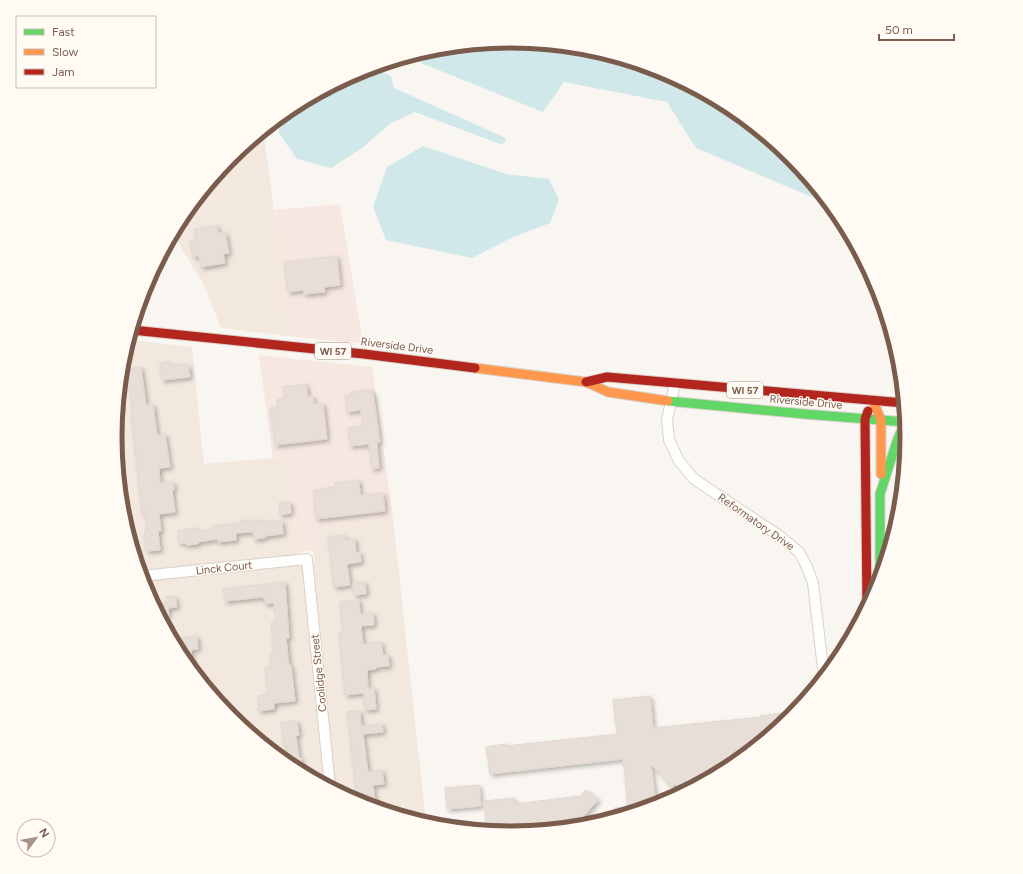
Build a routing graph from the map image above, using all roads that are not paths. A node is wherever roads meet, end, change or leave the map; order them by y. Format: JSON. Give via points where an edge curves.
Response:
{"nodes":[{"id":1,"x":138,"y":331,"type":"edge"},
{"id":2,"x":586,"y":382,"type":"junction"},
{"id":3,"x":675,"y":383,"type":"junction"},
{"id":4,"x":671,"y":401,"type":"junction"},
{"id":5,"x":873,"y":401,"type":"junction"},
{"id":6,"x":899,"y":403,"type":"edge"},
{"id":7,"x":864,"y":419,"type":"junction"},
{"id":8,"x":881,"y":420,"type":"junction"},
{"id":9,"x":900,"y":422,"type":"edge"},
{"id":10,"x":900,"y":435,"type":"edge"},
{"id":11,"x":880,"y":494,"type":"junction"},
{"id":12,"x":307,"y":559,"type":"joint"},
{"id":13,"x":880,"y":562,"type":"edge"},
{"id":14,"x":148,"y":575,"type":"edge"},
{"id":15,"x":867,"y":595,"type":"edge"},
{"id":16,"x":823,"y":670,"type":"edge"},
{"id":17,"x":329,"y":781,"type":"edge"}],
"edges":[{"from":1,"to":2,"type":"main road","name":"Riverside Drive","number":"WI 57","via":[[364,354]]},
{"from":2,"to":3,"type":"main road","name":"Riverside Drive","number":"WI 57","via":[[607,377]]},
{"from":2,"to":4,"type":"main road","name":"Riverside Drive","number":"WI 57","via":[[608,392]]},
{"from":3,"to":4,"type":"street","name":"Reformatory Drive"},
{"from":3,"to":5,"type":"main road","name":"Riverside Drive","number":"WI 57"},
{"from":4,"to":7,"type":"main road","name":"Riverside Drive","number":"WI 57"},
{"from":4,"to":16,"type":"street","name":"Reformatory Drive","via":[[667,420],[669,440],[679,461],[694,479],[781,537],[799,552],[813,582]]},
{"from":5,"to":6,"type":"main road","name":"Riverside Drive","number":"WI 57"},
{"from":5,"to":7,"type":"main road"},
{"from":5,"to":8,"type":"main road"},
{"from":7,"to":8,"type":"main road","name":"Riverside Drive","number":"WI 57"},
{"from":7,"to":15,"type":"main road"},
{"from":8,"to":9,"type":"main road","name":"Riverside Drive","number":"WI 57"},
{"from":8,"to":11,"type":"main road"},
{"from":10,"to":11,"type":"main road"},
{"from":11,"to":13,"type":"main road"},
{"from":12,"to":14,"type":"street","name":"Linck Court"},
{"from":12,"to":17,"type":"street","name":"Coolidge Street"}]}
